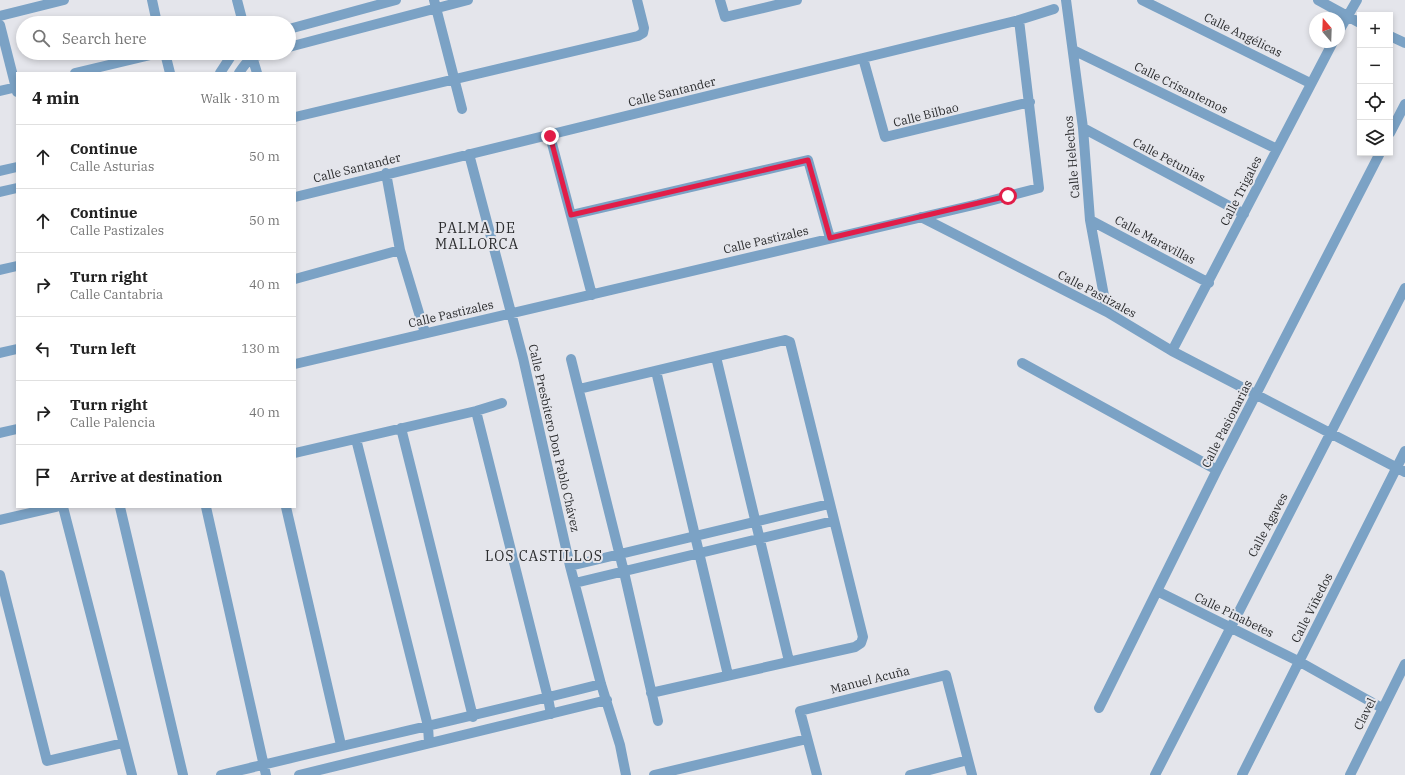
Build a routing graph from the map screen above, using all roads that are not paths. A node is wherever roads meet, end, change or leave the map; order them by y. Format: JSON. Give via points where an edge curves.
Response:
{"nodes":[{"id":1,"x":64,"y":0,"type":"edge"},
{"id":2,"x":152,"y":0,"type":"edge"},
{"id":3,"x":237,"y":0,"type":"edge"},
{"id":4,"x":396,"y":0,"type":"edge"},
{"id":5,"x":468,"y":0,"type":"edge"},
{"id":6,"x":637,"y":0,"type":"edge"},
{"id":7,"x":720,"y":0,"type":"edge"},
{"id":8,"x":797,"y":0,"type":"edge"},
{"id":9,"x":1066,"y":0,"type":"edge"},
{"id":10,"x":1142,"y":0,"type":"edge"},
{"id":11,"x":1318,"y":0,"type":"edge"},
{"id":12,"x":1357,"y":0,"type":"edge"},
{"id":13,"x":435,"y":4,"type":"edge"},
{"id":14,"x":1054,"y":9,"type":"dead end"},
{"id":15,"x":0,"y":16,"type":"edge"},
{"id":16,"x":155,"y":16,"type":"edge"},
{"id":17,"x":241,"y":16,"type":"edge"},
{"id":18,"x":1347,"y":17,"type":"junction"},
{"id":19,"x":1019,"y":20,"type":"junction"},
{"id":20,"x":1345,"y":20,"type":"edge"},
{"id":21,"x":1357,"y":22,"type":"edge"},
{"id":22,"x":0,"y":25,"type":"edge"},
{"id":23,"x":296,"y":27,"type":"edge"},
{"id":24,"x":1393,"y":37,"type":"edge"},
{"id":25,"x":1405,"y":43,"type":"edge"},
{"id":26,"x":296,"y":45,"type":"edge"},
{"id":27,"x":1330,"y":48,"type":"edge"},
{"id":28,"x":1073,"y":50,"type":"junction"},
{"id":29,"x":863,"y":58,"type":"junction"},
{"id":30,"x":130,"y":60,"type":"edge"},
{"id":31,"x":167,"y":60,"type":"edge"},
{"id":32,"x":228,"y":60,"type":"edge"},
{"id":33,"x":247,"y":60,"type":"edge"},
{"id":34,"x":253,"y":60,"type":"edge"},
{"id":35,"x":79,"y":72,"type":"edge"},
{"id":36,"x":170,"y":72,"type":"edge"},
{"id":37,"x":221,"y":72,"type":"edge"},
{"id":38,"x":240,"y":72,"type":"edge"},
{"id":39,"x":257,"y":72,"type":"edge"},
{"id":40,"x":454,"y":78,"type":"junction"},
{"id":41,"x":1310,"y":83,"type":"junction"},
{"id":42,"x":16,"y":85,"type":"edge"},
{"id":43,"x":16,"y":89,"type":"edge"},
{"id":44,"x":0,"y":91,"type":"edge"},
{"id":45,"x":1030,"y":102,"type":"junction"},
{"id":46,"x":1405,"y":104,"type":"edge"},
{"id":47,"x":462,"y":108,"type":"dead end"},
{"id":48,"x":296,"y":117,"type":"edge"},
{"id":49,"x":1393,"y":127,"type":"edge"},
{"id":50,"x":1083,"y":128,"type":"junction"},
{"id":51,"x":550,"y":136,"type":"junction"},
{"id":52,"x":1277,"y":149,"type":"junction"},
{"id":53,"x":469,"y":154,"type":"junction"},
{"id":54,"x":1378,"y":156,"type":"edge"},
{"id":55,"x":16,"y":167,"type":"edge"},
{"id":56,"x":0,"y":171,"type":"edge"},
{"id":57,"x":386,"y":173,"type":"junction"},
{"id":58,"x":16,"y":188,"type":"edge"},
{"id":59,"x":0,"y":192,"type":"edge"},
{"id":60,"x":296,"y":197,"type":"edge"},
{"id":61,"x":1244,"y":214,"type":"junction"},
{"id":62,"x":571,"y":215,"type":"junction"},
{"id":63,"x":921,"y":217,"type":"junction"},
{"id":64,"x":1090,"y":220,"type":"junction"},
{"id":65,"x":830,"y":238,"type":"junction"},
{"id":66,"x":400,"y":250,"type":"junction"},
{"id":67,"x":16,"y":266,"type":"edge"},
{"id":68,"x":0,"y":270,"type":"edge"},
{"id":69,"x":296,"y":279,"type":"edge"},
{"id":70,"x":1209,"y":283,"type":"junction"},
{"id":71,"x":1405,"y":288,"type":"edge"},
{"id":72,"x":592,"y":295,"type":"junction"},
{"id":73,"x":1107,"y":312,"type":"junction"},
{"id":74,"x":511,"y":313,"type":"junction"},
{"id":75,"x":425,"y":333,"type":"junction"},
{"id":76,"x":16,"y":348,"type":"edge"},
{"id":77,"x":1172,"y":351,"type":"junction"},
{"id":78,"x":0,"y":353,"type":"edge"},
{"id":79,"x":716,"y":357,"type":"junction"},
{"id":80,"x":571,"y":359,"type":"dead end"},
{"id":81,"x":1022,"y":363,"type":"dead end"},
{"id":82,"x":296,"y":364,"type":"edge"},
{"id":83,"x":656,"y":370,"type":"junction"},
{"id":84,"x":579,"y":388,"type":"junction"},
{"id":85,"x":1256,"y":396,"type":"junction"},
{"id":86,"x":502,"y":403,"type":"dead end"},
{"id":87,"x":476,"y":411,"type":"junction"},
{"id":88,"x":401,"y":428,"type":"junction"},
{"id":89,"x":16,"y":429,"type":"edge"},
{"id":90,"x":0,"y":433,"type":"edge"},
{"id":91,"x":1331,"y":433,"type":"junction"},
{"id":92,"x":356,"y":439,"type":"junction"},
{"id":93,"x":1405,"y":452,"type":"edge"},
{"id":94,"x":296,"y":453,"type":"edge"},
{"id":95,"x":1217,"y":470,"type":"junction"},
{"id":96,"x":1401,"y":470,"type":"edge"},
{"id":97,"x":829,"y":504,"type":"junction"},
{"id":98,"x":52,"y":508,"type":"edge"},
{"id":99,"x":63,"y":508,"type":"edge"},
{"id":100,"x":120,"y":508,"type":"edge"},
{"id":101,"x":206,"y":508,"type":"edge"},
{"id":102,"x":286,"y":508,"type":"edge"},
{"id":103,"x":0,"y":520,"type":"edge"},
{"id":104,"x":833,"y":521,"type":"junction"},
{"id":105,"x":756,"y":523,"type":"junction"},
{"id":106,"x":695,"y":537,"type":"junction"},
{"id":107,"x":760,"y":539,"type":"junction"},
{"id":108,"x":699,"y":554,"type":"junction"},
{"id":109,"x":620,"y":555,"type":"junction"},
{"id":110,"x":570,"y":566,"type":"junction"},
{"id":111,"x":624,"y":572,"type":"junction"},
{"id":112,"x":0,"y":575,"type":"edge"},
{"id":113,"x":575,"y":583,"type":"junction"},
{"id":114,"x":1157,"y":591,"type":"junction"},
{"id":115,"x":1230,"y":627,"type":"junction"},
{"id":116,"x":789,"y":661,"type":"junction"},
{"id":117,"x":1300,"y":662,"type":"junction"},
{"id":118,"x":1405,"y":664,"type":"edge"},
{"id":119,"x":728,"y":675,"type":"junction"},
{"id":120,"x":601,"y":684,"type":"junction"},
{"id":121,"x":651,"y":693,"type":"junction"},
{"id":122,"x":548,"y":698,"type":"junction"},
{"id":123,"x":607,"y":700,"type":"junction"},
{"id":124,"x":1099,"y":708,"type":"dead end"},
{"id":125,"x":1382,"y":708,"type":"junction"},
{"id":126,"x":551,"y":714,"type":"junction"},
{"id":127,"x":473,"y":717,"type":"junction"},
{"id":128,"x":658,"y":721,"type":"dead end"},
{"id":129,"x":428,"y":726,"type":"junction"},
{"id":130,"x":807,"y":739,"type":"junction"},
{"id":131,"x":123,"y":743,"type":"junction"},
{"id":132,"x":429,"y":743,"type":"junction"},
{"id":133,"x":341,"y":746,"type":"junction"},
{"id":134,"x":968,"y":760,"type":"junction"},
{"id":135,"x":264,"y":764,"type":"junction"},
{"id":136,"x":132,"y":775,"type":"edge"},
{"id":137,"x":183,"y":775,"type":"edge"},
{"id":138,"x":221,"y":775,"type":"edge"},
{"id":139,"x":266,"y":775,"type":"edge"},
{"id":140,"x":299,"y":775,"type":"edge"},
{"id":141,"x":626,"y":775,"type":"edge"},
{"id":142,"x":654,"y":775,"type":"edge"},
{"id":143,"x":817,"y":775,"type":"edge"},
{"id":144,"x":910,"y":775,"type":"edge"},
{"id":145,"x":972,"y":775,"type":"edge"},
{"id":146,"x":1155,"y":775,"type":"edge"},
{"id":147,"x":1242,"y":775,"type":"edge"},
{"id":148,"x":1350,"y":775,"type":"edge"}],
"edges":[{"from":1,"to":15,"type":"street"},
{"from":2,"to":16,"type":"street"},
{"from":3,"to":17,"type":"street"},
{"from":4,"to":23,"type":"street"},
{"from":5,"to":13,"type":"street"},
{"from":6,"to":40,"type":"street","via":[[644,28],[643,33],[638,36]]},
{"from":7,"to":8,"type":"street","via":[[725,17]]},
{"from":9,"to":28,"type":"street","name":"Calle Helechos"},
{"from":10,"to":41,"type":"street","name":"Calle Angélicas"},
{"from":11,"to":18,"type":"street"},
{"from":12,"to":18,"type":"street"},
{"from":13,"to":26,"type":"street"},
{"from":13,"to":40,"type":"street"},
{"from":14,"to":19,"type":"street","name":"Calle Santander"},
{"from":18,"to":20,"type":"street"},
{"from":18,"to":21,"type":"street"},
{"from":19,"to":29,"type":"street","name":"Calle Santander"},
{"from":19,"to":45,"type":"street"},
{"from":22,"to":42,"type":"street"},
{"from":24,"to":25,"type":"street"},
{"from":27,"to":41,"type":"street","name":"Calle Trigales"},
{"from":28,"to":50,"type":"street","name":"Calle Helechos"},
{"from":28,"to":52,"type":"street","name":"Calle Crisantemos"},
{"from":29,"to":45,"type":"street","name":"Calle Bilbao","via":[[885,137]]},
{"from":29,"to":51,"type":"street","name":"Calle Santander"},
{"from":30,"to":35,"type":"street"},
{"from":31,"to":36,"type":"street"},
{"from":32,"to":37,"type":"street"},
{"from":33,"to":38,"type":"street"},
{"from":34,"to":39,"type":"street"},
{"from":40,"to":47,"type":"street"},
{"from":40,"to":48,"type":"street"},
{"from":41,"to":52,"type":"street","name":"Calle Trigales"},
{"from":43,"to":44,"type":"street"},
{"from":45,"to":63,"type":"street","via":[[1038,188]]},
{"from":46,"to":49,"type":"street"},
{"from":50,"to":61,"type":"street","name":"Calle Petunias"},
{"from":50,"to":64,"type":"street","name":"Calle Helechos"},
{"from":51,"to":53,"type":"street","name":"Calle Santander"},
{"from":51,"to":62,"type":"street"},
{"from":52,"to":61,"type":"street","name":"Calle Trigales"},
{"from":53,"to":57,"type":"street","name":"Calle Santander"},
{"from":53,"to":74,"type":"street","name":"Calle Presbítero Don Pablo Chávez"},
{"from":54,"to":85,"type":"street","name":"Calle Pasionarias"},
{"from":55,"to":56,"type":"street"},
{"from":57,"to":60,"type":"street","name":"Calle Santander"},
{"from":57,"to":66,"type":"street"},
{"from":58,"to":59,"type":"street"},
{"from":61,"to":70,"type":"street","name":"Calle Trigales"},
{"from":62,"to":65,"type":"street","via":[[808,160]]},
{"from":62,"to":72,"type":"street"},
{"from":63,"to":65,"type":"street","name":"Calle Pastizales"},
{"from":63,"to":73,"type":"street","name":"Calle Pastizales"},
{"from":64,"to":70,"type":"street","name":"Calle Maravillas"},
{"from":64,"to":73,"type":"street","name":"Calle Helechos"},
{"from":65,"to":72,"type":"street","name":"Calle Pastizales"},
{"from":66,"to":69,"type":"street"},
{"from":66,"to":75,"type":"street"},
{"from":67,"to":68,"type":"street"},
{"from":70,"to":77,"type":"street","name":"Calle Trigales"},
{"from":71,"to":91,"type":"street","name":"Calle Agaves"},
{"from":72,"to":74,"type":"street","name":"Calle Pastizales"},
{"from":73,"to":77,"type":"street","name":"Calle Pastizales"},
{"from":74,"to":75,"type":"street","name":"Calle Pastizales"},
{"from":74,"to":110,"type":"street","name":"Calle Presbítero Don Pablo Chávez"},
{"from":75,"to":82,"type":"street","name":"Calle Pastizales"},
{"from":76,"to":78,"type":"street"},
{"from":77,"to":85,"type":"street","name":"Calle Pastizales"},
{"from":79,"to":83,"type":"street"},
{"from":79,"to":97,"type":"street","via":[[785,340],[790,342]]},
{"from":79,"to":105,"type":"street"},
{"from":80,"to":84,"type":"street"},
{"from":81,"to":95,"type":"street"},
{"from":83,"to":84,"type":"street"},
{"from":83,"to":106,"type":"street"},
{"from":84,"to":109,"type":"street"},
{"from":85,"to":91,"type":"street","name":"Calle Pastizales"},
{"from":85,"to":95,"type":"street","name":"Calle Pasionarias"},
{"from":86,"to":87,"type":"street"},
{"from":87,"to":88,"type":"street"},
{"from":87,"to":122,"type":"street"},
{"from":88,"to":92,"type":"street"},
{"from":88,"to":127,"type":"street"},
{"from":89,"to":90,"type":"street"},
{"from":91,"to":96,"type":"street","name":"Calle Pastizales"},
{"from":91,"to":115,"type":"street","name":"Calle Agaves"},
{"from":92,"to":94,"type":"street"},
{"from":92,"to":129,"type":"street"},
{"from":93,"to":96,"type":"street","name":"Calle Viñedos"},
{"from":95,"to":114,"type":"street","name":"Calle Pasionarias"},
{"from":96,"to":117,"type":"street","name":"Calle Viñedos"},
{"from":97,"to":104,"type":"street"},
{"from":97,"to":105,"type":"street"},
{"from":98,"to":103,"type":"street"},
{"from":99,"to":131,"type":"street"},
{"from":100,"to":137,"type":"street"},
{"from":101,"to":135,"type":"street"},
{"from":102,"to":133,"type":"street"},
{"from":104,"to":107,"type":"street"},
{"from":104,"to":116,"type":"street","via":[[863,637],[862,643],[855,647]]},
{"from":105,"to":106,"type":"street"},
{"from":105,"to":107,"type":"street"},
{"from":106,"to":108,"type":"street"},
{"from":106,"to":109,"type":"street"},
{"from":107,"to":108,"type":"street"},
{"from":107,"to":116,"type":"street"},
{"from":108,"to":111,"type":"street"},
{"from":108,"to":119,"type":"street"},
{"from":109,"to":110,"type":"street"},
{"from":109,"to":111,"type":"street"},
{"from":110,"to":113,"type":"street","name":"Calle Presbítero Don Pablo Chávez"},
{"from":111,"to":113,"type":"street"},
{"from":111,"to":121,"type":"street"},
{"from":112,"to":131,"type":"street","via":[[47,761]]},
{"from":113,"to":120,"type":"street","name":"Calle Presbítero Don Pablo Chávez"},
{"from":114,"to":115,"type":"street","name":"Calle Pinabetes"},
{"from":114,"to":124,"type":"street","name":"Calle Pasionarias"},
{"from":115,"to":117,"type":"street","name":"Calle Pinabetes"},
{"from":115,"to":146,"type":"street","name":"Calle Agaves"},
{"from":116,"to":119,"type":"street"},
{"from":117,"to":125,"type":"street","name":"Calle Pinabetes"},
{"from":117,"to":147,"type":"street","name":"Calle Viñedos"},
{"from":118,"to":125,"type":"street","name":"Clavel"},
{"from":119,"to":121,"type":"street"},
{"from":120,"to":122,"type":"street"},
{"from":120,"to":123,"type":"street","name":"Calle Presbítero Don Pablo Chávez"},
{"from":121,"to":128,"type":"street"},
{"from":122,"to":126,"type":"street"},
{"from":122,"to":127,"type":"street"},
{"from":123,"to":126,"type":"street"},
{"from":123,"to":141,"type":"street","name":"Calle Presbítero Don Pablo Chávez"},
{"from":125,"to":148,"type":"street","name":"Clavel"},
{"from":126,"to":132,"type":"street"},
{"from":127,"to":129,"type":"street"},
{"from":129,"to":132,"type":"street"},
{"from":129,"to":133,"type":"street"},
{"from":130,"to":134,"type":"street","name":"Manuel Acuña","via":[[800,711],[946,675]]},
{"from":130,"to":142,"type":"street"},
{"from":130,"to":143,"type":"street"},
{"from":131,"to":136,"type":"street"},
{"from":132,"to":140,"type":"street"},
{"from":133,"to":135,"type":"street"},
{"from":134,"to":144,"type":"street"},
{"from":134,"to":145,"type":"street"},
{"from":135,"to":138,"type":"street"},
{"from":135,"to":139,"type":"street"}]}
